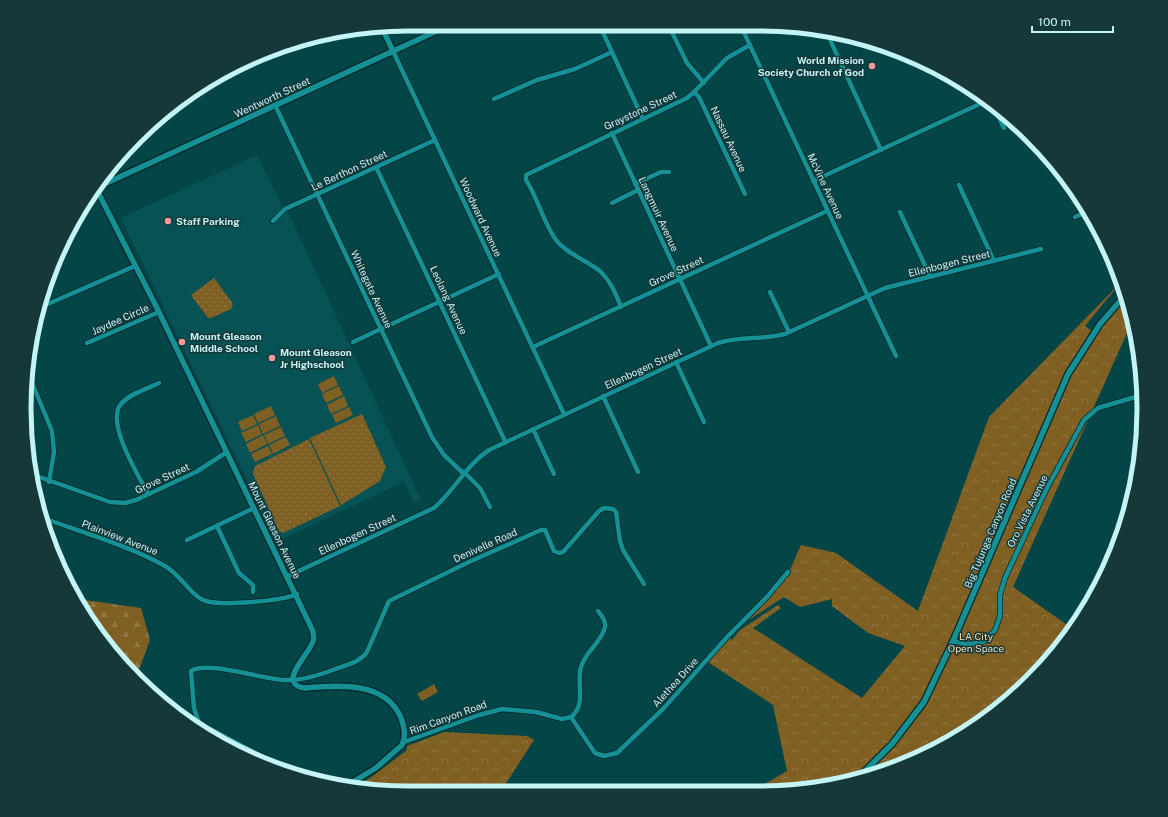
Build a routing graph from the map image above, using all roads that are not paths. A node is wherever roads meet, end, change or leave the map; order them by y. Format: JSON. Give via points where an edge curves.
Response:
{"nodes":[{"id":1,"x":437,"y":31,"type":"edge"},
{"id":2,"x":602,"y":31,"type":"edge"},
{"id":3,"x":671,"y":31,"type":"edge"},
{"id":4,"x":743,"y":31,"type":"edge"},
{"id":5,"x":384,"y":32,"type":"edge"},
{"id":6,"x":829,"y":37,"type":"edge"},
{"id":7,"x":750,"y":45,"type":"junction"},
{"id":8,"x":393,"y":51,"type":"junction"},
{"id":9,"x":612,"y":52,"type":"junction"},
{"id":10,"x":704,"y":82,"type":"junction"},
{"id":11,"x":694,"y":92,"type":"junction"},
{"id":12,"x":494,"y":100,"type":"dead end"},
{"id":13,"x":981,"y":103,"type":"edge"},
{"id":14,"x":275,"y":105,"type":"junction"},
{"id":15,"x":998,"y":117,"type":"edge"},
{"id":16,"x":643,"y":119,"type":"junction"},
{"id":17,"x":1004,"y":128,"type":"dead end"},
{"id":18,"x":612,"y":133,"type":"junction"},
{"id":19,"x":435,"y":140,"type":"junction"},
{"id":20,"x":881,"y":150,"type":"junction"},
{"id":21,"x":376,"y":167,"type":"junction"},
{"id":22,"x":669,"y":172,"type":"dead end"},
{"id":23,"x":813,"y":181,"type":"junction"},
{"id":24,"x":106,"y":183,"type":"edge"},
{"id":25,"x":635,"y":184,"type":"junction"},
{"id":26,"x":958,"y":185,"type":"dead end"},
{"id":27,"x":638,"y":190,"type":"junction"},
{"id":28,"x":99,"y":193,"type":"edge"},
{"id":29,"x":745,"y":194,"type":"dead end"},
{"id":30,"x":317,"y":195,"type":"junction"},
{"id":31,"x":612,"y":203,"type":"dead end"},
{"id":32,"x":827,"y":211,"type":"junction"},
{"id":33,"x":900,"y":212,"type":"dead end"},
{"id":34,"x":1082,"y":214,"type":"edge"},
{"id":35,"x":1075,"y":217,"type":"dead end"},
{"id":36,"x":273,"y":221,"type":"dead end"},
{"id":37,"x":1041,"y":249,"type":"dead end"},
{"id":38,"x":994,"y":261,"type":"junction"},
{"id":39,"x":135,"y":266,"type":"junction"},
{"id":40,"x":499,"y":274,"type":"junction"},
{"id":41,"x":930,"y":276,"type":"junction"},
{"id":42,"x":680,"y":279,"type":"junction"},
{"id":43,"x":770,"y":292,"type":"dead end"},
{"id":44,"x":867,"y":296,"type":"junction"},
{"id":45,"x":1121,"y":300,"type":"edge"},
{"id":46,"x":440,"y":302,"type":"junction"},
{"id":47,"x":46,"y":305,"type":"edge"},
{"id":48,"x":621,"y":306,"type":"junction"},
{"id":49,"x":159,"y":312,"type":"junction"},
{"id":50,"x":381,"y":329,"type":"junction"},
{"id":51,"x":789,"y":332,"type":"junction"},
{"id":52,"x":353,"y":342,"type":"dead end"},
{"id":53,"x":87,"y":343,"type":"dead end"},
{"id":54,"x":711,"y":346,"type":"junction"},
{"id":55,"x":533,"y":347,"type":"junction"},
{"id":56,"x":896,"y":356,"type":"dead end"},
{"id":57,"x":676,"y":362,"type":"junction"},
{"id":58,"x":158,"y":383,"type":"dead end"},
{"id":59,"x":32,"y":384,"type":"edge"},
{"id":60,"x":603,"y":396,"type":"junction"},
{"id":61,"x":1137,"y":397,"type":"edge"},
{"id":62,"x":564,"y":414,"type":"junction"},
{"id":63,"x":704,"y":422,"type":"dead end"},
{"id":64,"x":533,"y":429,"type":"junction"},
{"id":65,"x":505,"y":442,"type":"junction"},
{"id":66,"x":227,"y":452,"type":"junction"},
{"id":67,"x":638,"y":472,"type":"dead end"},
{"id":68,"x":464,"y":473,"type":"junction"},
{"id":69,"x":554,"y":474,"type":"dead end"},
{"id":70,"x":37,"y":477,"type":"edge"},
{"id":71,"x":49,"y":482,"type":"junction"},
{"id":72,"x":148,"y":494,"type":"junction"},
{"id":73,"x":254,"y":508,"type":"junction"},
{"id":74,"x":490,"y":508,"type":"dead end"},
{"id":75,"x":48,"y":520,"type":"edge"},
{"id":76,"x":217,"y":526,"type":"junction"},
{"id":77,"x":187,"y":540,"type":"dead end"},
{"id":78,"x":788,"y":572,"type":"dead end"},
{"id":79,"x":288,"y":576,"type":"junction"},
{"id":80,"x":644,"y":584,"type":"dead end"},
{"id":81,"x":254,"y":592,"type":"dead end"},
{"id":82,"x":297,"y":594,"type":"junction"},
{"id":83,"x":598,"y":611,"type":"dead end"},
{"id":84,"x":953,"y":641,"type":"junction"},
{"id":85,"x":293,"y":679,"type":"junction"},
{"id":86,"x":571,"y":717,"type":"junction"},
{"id":87,"x":199,"y":722,"type":"edge"},
{"id":88,"x":404,"y":742,"type":"junction"},
{"id":89,"x":865,"y":771,"type":"edge"},
{"id":90,"x":353,"y":782,"type":"edge"}],
"edges":[{"from":1,"to":8,"type":"street","name":"Wentworth Street"},
{"from":2,"to":9,"type":"street"},
{"from":3,"to":10,"type":"street","via":[[687,63]]},
{"from":4,"to":7,"type":"street","name":"McVine Avenue"},
{"from":5,"to":8,"type":"street","name":"Woodward Avenue"},
{"from":6,"to":20,"type":"street"},
{"from":7,"to":10,"type":"street","name":"Graystone Street","via":[[727,58]]},
{"from":7,"to":23,"type":"street","name":"McVine Avenue"},
{"from":8,"to":14,"type":"street","name":"Wentworth Street"},
{"from":8,"to":19,"type":"street","name":"Woodward Avenue"},
{"from":9,"to":12,"type":"street","via":[[575,69],[537,80]]},
{"from":9,"to":16,"type":"street"},
{"from":10,"to":11,"type":"street","name":"Graystone Street"},
{"from":11,"to":16,"type":"street","name":"Graystone Street"},
{"from":11,"to":29,"type":"street","name":"Nassau Avenue","via":[[699,97]]},
{"from":13,"to":20,"type":"street"},
{"from":14,"to":24,"type":"street","name":"Wentworth Street"},
{"from":14,"to":30,"type":"street","name":"Whitegate Avenue"},
{"from":15,"to":17,"type":"street"},
{"from":16,"to":18,"type":"street","name":"Graystone Street"},
{"from":18,"to":25,"type":"street","name":"Langmuir Avenue"},
{"from":18,"to":48,"type":"street","name":"Graystone Street","via":[[526,175],[526,180],[557,241],[601,273]]},
{"from":19,"to":21,"type":"street","name":"Le Berthon Street"},
{"from":19,"to":40,"type":"street","name":"Woodward Avenue"},
{"from":20,"to":23,"type":"street"},
{"from":21,"to":30,"type":"street","name":"Le Berthon Street"},
{"from":21,"to":46,"type":"street","name":"Leolang Avenue"},
{"from":22,"to":25,"type":"street","via":[[661,172]]},
{"from":23,"to":32,"type":"street","name":"McVine Avenue"},
{"from":25,"to":27,"type":"street","name":"Langmuir Avenue"},
{"from":26,"to":38,"type":"street"},
{"from":27,"to":31,"type":"street"},
{"from":27,"to":42,"type":"street","name":"Langmuir Avenue"},
{"from":28,"to":39,"type":"street","name":"Mount Gleason Avenue"},
{"from":30,"to":36,"type":"street","name":"Le Berthon Street","via":[[285,209]]},
{"from":30,"to":50,"type":"street","name":"Whitegate Avenue"},
{"from":32,"to":42,"type":"street","name":"Grove Street"},
{"from":32,"to":44,"type":"street","name":"McVine Avenue"},
{"from":33,"to":41,"type":"street"},
{"from":34,"to":35,"type":"street"},
{"from":37,"to":38,"type":"street","name":"Ellenbogen Street"},
{"from":38,"to":41,"type":"street","name":"Ellenbogen Street"},
{"from":39,"to":47,"type":"street"},
{"from":39,"to":49,"type":"street","name":"Mount Gleason Avenue"},
{"from":40,"to":46,"type":"street"},
{"from":40,"to":55,"type":"street","name":"Woodward Avenue"},
{"from":41,"to":44,"type":"street","name":"Ellenbogen Street","via":[[888,287]]},
{"from":42,"to":48,"type":"street","name":"Grove Street"},
{"from":42,"to":54,"type":"street","name":"Langmuir Avenue"},
{"from":43,"to":51,"type":"street"},
{"from":44,"to":51,"type":"street","name":"Ellenbogen Street"},
{"from":44,"to":56,"type":"street","name":"McVine Avenue"},
{"from":45,"to":84,"type":"street","name":"Big Tujunga Canyon Road","via":[[1100,324],[1068,374]]},
{"from":46,"to":50,"type":"street"},
{"from":46,"to":65,"type":"street","name":"Leolang Avenue"},
{"from":48,"to":55,"type":"street","name":"Grove Street"},
{"from":49,"to":53,"type":"street","name":"Jaydee Circle"},
{"from":49,"to":66,"type":"street","name":"Mount Gleason Avenue"},
{"from":50,"to":52,"type":"street"},
{"from":50,"to":68,"type":"street","name":"Whitegate Avenue","via":[[432,437],[444,455]]},
{"from":51,"to":54,"type":"street","name":"Ellenbogen Street","via":[[773,337],[732,340]]},
{"from":54,"to":57,"type":"street","name":"Ellenbogen Street"},
{"from":55,"to":62,"type":"street","name":"Woodward Avenue"},
{"from":57,"to":60,"type":"street","name":"Ellenbogen Street"},
{"from":57,"to":63,"type":"street"},
{"from":58,"to":72,"type":"street","via":[[122,402],[117,412],[121,438]]},
{"from":59,"to":71,"type":"street","via":[[52,431],[54,456]]},
{"from":60,"to":62,"type":"street","name":"Ellenbogen Street"},
{"from":60,"to":67,"type":"street"},
{"from":61,"to":84,"type":"street","name":"Oro Vista Avenue","via":[[1098,408],[1084,420],[1005,578],[1000,595],[1000,616],[995,630],[979,643]]},
{"from":62,"to":64,"type":"street","name":"Ellenbogen Street"},
{"from":64,"to":65,"type":"street","name":"Ellenbogen Street"},
{"from":64,"to":69,"type":"street"},
{"from":65,"to":68,"type":"street","name":"Ellenbogen Street","via":[[482,454]]},
{"from":66,"to":72,"type":"street","name":"Grove Street","via":[[196,472]]},
{"from":66,"to":73,"type":"street","name":"Mount Gleason Avenue"},
{"from":68,"to":74,"type":"street","name":"Whitegate Avenue","via":[[480,488]]},
{"from":68,"to":79,"type":"street","name":"Ellenbogen Street","via":[[434,508]]},
{"from":70,"to":71,"type":"street","name":"Grove Street"},
{"from":71,"to":72,"type":"street","name":"Grove Street","via":[[115,503],[131,502]]},
{"from":73,"to":76,"type":"street"},
{"from":73,"to":79,"type":"street","name":"Mount Gleason Avenue"},
{"from":75,"to":82,"type":"street","name":"Plainview Avenue","via":[[157,561],[174,571],[205,601],[281,600]]},
{"from":76,"to":77,"type":"street"},
{"from":76,"to":81,"type":"street","via":[[239,573],[252,585]]},
{"from":78,"to":86,"type":"street","name":"Alethea Drive","via":[[653,719],[617,753],[604,756],[595,753]]},
{"from":79,"to":82,"type":"street","name":"Mount Gleason Avenue"},
{"from":80,"to":85,"type":"street","name":"Denivelle Road","via":[[623,550],[616,512],[604,508],[563,552],[554,551],[545,530],[541,530],[389,601],[362,658],[328,672]]},
{"from":82,"to":85,"type":"street","name":"Mount Gleason Avenue","via":[[314,637],[310,649],[295,669]]},
{"from":83,"to":86,"type":"street","via":[[604,620],[605,628],[582,664],[580,702]]},
{"from":84,"to":89,"type":"street","name":"Big Tujunga Canyon Road","via":[[924,702],[892,744]]},
{"from":85,"to":87,"type":"street","via":[[281,680],[226,670],[194,669],[190,674]]},
{"from":85,"to":88,"type":"street","via":[[300,687],[343,686],[388,698],[402,722]]},
{"from":86,"to":88,"type":"street","name":"Rim Canyon Road","via":[[562,719],[536,712],[502,709]]},
{"from":88,"to":90,"type":"street","via":[[376,768]]}]}
